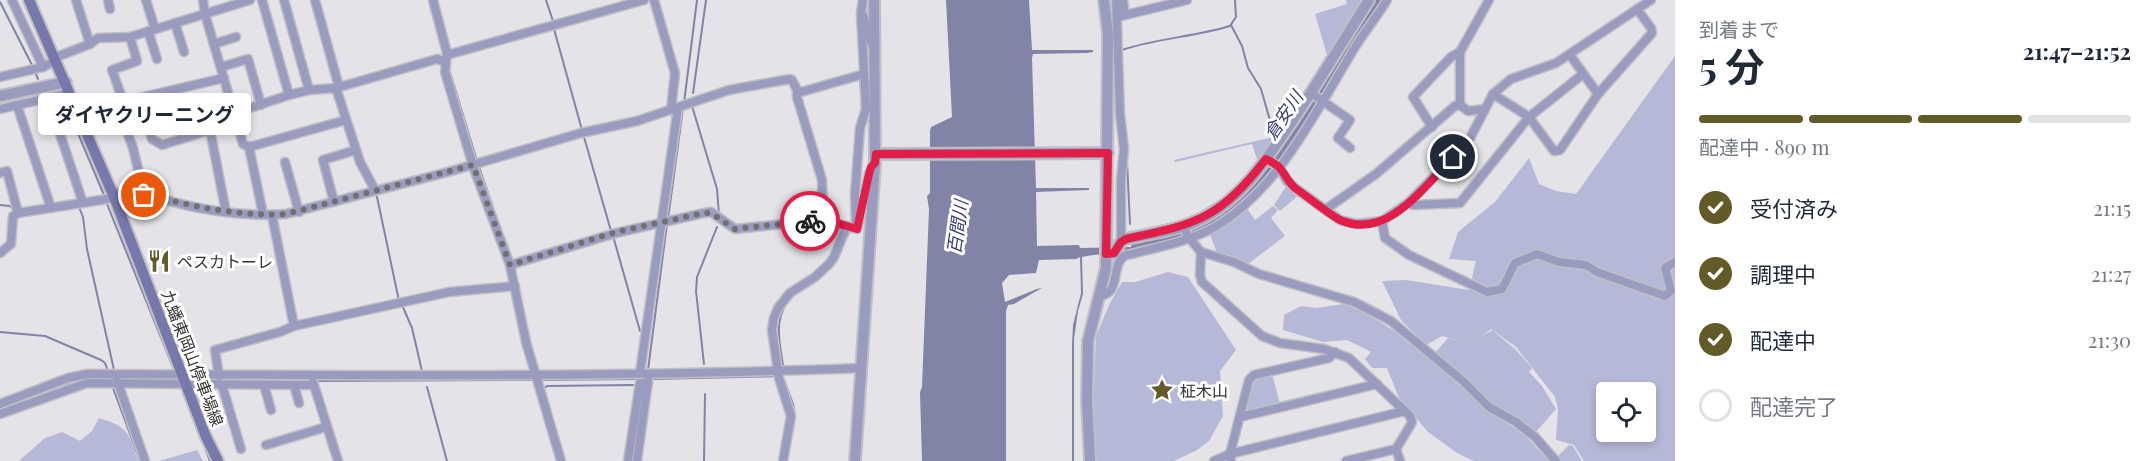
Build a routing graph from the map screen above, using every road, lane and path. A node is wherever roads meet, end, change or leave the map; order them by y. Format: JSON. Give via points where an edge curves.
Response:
{"nodes":[{"id":1,"x":12,"y":0,"type":"edge"},
{"id":2,"x":29,"y":0,"type":"edge"},
{"id":3,"x":76,"y":0,"type":"edge"},
{"id":4,"x":146,"y":0,"type":"edge"},
{"id":5,"x":203,"y":0,"type":"edge"},
{"id":6,"x":262,"y":0,"type":"edge"},
{"id":7,"x":284,"y":0,"type":"edge"},
{"id":8,"x":315,"y":0,"type":"edge"},
{"id":9,"x":433,"y":0,"type":"edge"},
{"id":10,"x":644,"y":0,"type":"edge"},
{"id":11,"x":654,"y":0,"type":"edge"},
{"id":12,"x":863,"y":0,"type":"edge"},
{"id":13,"x":874,"y":0,"type":"edge"},
{"id":14,"x":1104,"y":0,"type":"edge"},
{"id":15,"x":1116,"y":0,"type":"edge"},
{"id":16,"x":1123,"y":0,"type":"edge"},
{"id":17,"x":1187,"y":0,"type":"edge"},
{"id":18,"x":1369,"y":0,"type":"edge"},
{"id":19,"x":1387,"y":0,"type":"edge"},
{"id":20,"x":1489,"y":0,"type":"edge"},
{"id":21,"x":1651,"y":0,"type":"edge"},
{"id":22,"x":245,"y":1,"type":"edge"},
{"id":23,"x":1637,"y":9,"type":"junction"},
{"id":24,"x":861,"y":13,"type":"junction"},
{"id":25,"x":206,"y":14,"type":"junction"},
{"id":26,"x":1121,"y":16,"type":"junction"},
{"id":27,"x":175,"y":23,"type":"junction"},
{"id":28,"x":152,"y":30,"type":"junction"},
{"id":29,"x":130,"y":37,"type":"junction"},
{"id":30,"x":236,"y":37,"type":"dead end"},
{"id":31,"x":90,"y":44,"type":"junction"},
{"id":32,"x":214,"y":44,"type":"junction"},
{"id":33,"x":875,"y":46,"type":"junction"},
{"id":34,"x":184,"y":52,"type":"dead end"},
{"id":35,"x":1460,"y":52,"type":"junction"},
{"id":36,"x":1570,"y":55,"type":"junction"},
{"id":37,"x":446,"y":58,"type":"junction"},
{"id":38,"x":157,"y":59,"type":"dead end"},
{"id":39,"x":55,"y":60,"type":"junction"},
{"id":40,"x":43,"y":67,"type":"junction"},
{"id":41,"x":221,"y":67,"type":"junction"},
{"id":42,"x":1583,"y":74,"type":"junction"},
{"id":43,"x":861,"y":75,"type":"junction"},
{"id":44,"x":0,"y":78,"type":"edge"},
{"id":45,"x":224,"y":78,"type":"junction"},
{"id":46,"x":66,"y":82,"type":"junction"},
{"id":47,"x":337,"y":87,"type":"junction"},
{"id":48,"x":309,"y":90,"type":"junction"},
{"id":49,"x":797,"y":90,"type":"junction"},
{"id":50,"x":70,"y":93,"type":"junction"},
{"id":51,"x":1493,"y":94,"type":"junction"},
{"id":52,"x":1598,"y":94,"type":"junction"},
{"id":53,"x":121,"y":95,"type":"dead end"},
{"id":54,"x":289,"y":95,"type":"junction"},
{"id":55,"x":0,"y":96,"type":"edge"},
{"id":56,"x":1318,"y":97,"type":"junction"},
{"id":57,"x":48,"y":98,"type":"junction"},
{"id":58,"x":143,"y":98,"type":"dead end"},
{"id":59,"x":17,"y":105,"type":"junction"},
{"id":60,"x":261,"y":105,"type":"junction"},
{"id":61,"x":1460,"y":105,"type":"junction"},
{"id":62,"x":679,"y":107,"type":"junction"},
{"id":63,"x":0,"y":109,"type":"edge"},
{"id":64,"x":1485,"y":109,"type":"junction"},
{"id":65,"x":1529,"y":117,"type":"junction"},
{"id":66,"x":236,"y":118,"type":"junction"},
{"id":67,"x":346,"y":120,"type":"junction"},
{"id":68,"x":180,"y":123,"type":"dead end"},
{"id":69,"x":125,"y":126,"type":"dead end"},
{"id":70,"x":1432,"y":127,"type":"junction"},
{"id":71,"x":149,"y":129,"type":"dead end"},
{"id":72,"x":210,"y":130,"type":"junction"},
{"id":73,"x":183,"y":138,"type":"junction"},
{"id":74,"x":249,"y":147,"type":"junction"},
{"id":75,"x":1350,"y":148,"type":"dead end"},
{"id":76,"x":356,"y":150,"type":"junction"},
{"id":77,"x":1102,"y":153,"type":"junction"},
{"id":78,"x":876,"y":159,"type":"junction"},
{"id":79,"x":1268,"y":160,"type":"junction"},
{"id":80,"x":285,"y":162,"type":"dead end"},
{"id":81,"x":473,"y":165,"type":"junction"},
{"id":82,"x":1279,"y":167,"type":"junction"},
{"id":83,"x":0,"y":173,"type":"edge"},
{"id":84,"x":376,"y":190,"type":"junction"},
{"id":85,"x":113,"y":195,"type":"junction"},
{"id":86,"x":144,"y":195,"type":"junction"},
{"id":87,"x":334,"y":202,"type":"junction"},
{"id":88,"x":83,"y":203,"type":"junction"},
{"id":89,"x":1408,"y":203,"type":"junction"},
{"id":90,"x":51,"y":208,"type":"junction"},
{"id":91,"x":1326,"y":209,"type":"junction"},
{"id":92,"x":226,"y":212,"type":"junction"},
{"id":93,"x":299,"y":212,"type":"junction"},
{"id":94,"x":18,"y":213,"type":"junction"},
{"id":95,"x":267,"y":215,"type":"junction"},
{"id":96,"x":823,"y":220,"type":"junction"},
{"id":97,"x":663,"y":221,"type":"junction"},
{"id":98,"x":1382,"y":221,"type":"junction"},
{"id":99,"x":1183,"y":226,"type":"junction"},
{"id":100,"x":852,"y":227,"type":"junction"},
{"id":101,"x":1193,"y":237,"type":"junction"},
{"id":102,"x":1121,"y":242,"type":"junction"},
{"id":103,"x":1202,"y":252,"type":"junction"},
{"id":104,"x":0,"y":254,"type":"edge"},
{"id":105,"x":1106,"y":254,"type":"junction"},
{"id":106,"x":1675,"y":262,"type":"edge"},
{"id":107,"x":510,"y":265,"type":"junction"},
{"id":108,"x":515,"y":286,"type":"junction"},
{"id":109,"x":1099,"y":296,"type":"junction"},
{"id":110,"x":294,"y":326,"type":"junction"},
{"id":111,"x":1335,"y":352,"type":"junction"},
{"id":112,"x":860,"y":368,"type":"junction"},
{"id":113,"x":778,"y":374,"type":"junction"},
{"id":114,"x":219,"y":376,"type":"junction"},
{"id":115,"x":645,"y":377,"type":"junction"},
{"id":116,"x":538,"y":378,"type":"junction"},
{"id":117,"x":117,"y":379,"type":"junction"},
{"id":118,"x":313,"y":380,"type":"junction"},
{"id":119,"x":184,"y":382,"type":"junction"},
{"id":120,"x":1377,"y":384,"type":"junction"},
{"id":121,"x":222,"y":385,"type":"junction"},
{"id":122,"x":264,"y":385,"type":"junction"},
{"id":123,"x":294,"y":385,"type":"junction"},
{"id":124,"x":299,"y":403,"type":"dead end"},
{"id":125,"x":0,"y":404,"type":"edge"},
{"id":126,"x":12,"y":405,"type":"junction"},
{"id":127,"x":271,"y":410,"type":"dead end"},
{"id":128,"x":1405,"y":411,"type":"junction"},
{"id":129,"x":0,"y":414,"type":"edge"},
{"id":130,"x":1240,"y":417,"type":"junction"},
{"id":131,"x":326,"y":427,"type":"junction"},
{"id":132,"x":266,"y":445,"type":"dead end"},
{"id":133,"x":241,"y":449,"type":"dead end"},
{"id":134,"x":1396,"y":449,"type":"junction"},
{"id":135,"x":1231,"y":457,"type":"edge"},
{"id":136,"x":145,"y":461,"type":"edge"},
{"id":137,"x":218,"y":461,"type":"edge"},
{"id":138,"x":338,"y":461,"type":"edge"},
{"id":139,"x":561,"y":461,"type":"edge"},
{"id":140,"x":628,"y":461,"type":"edge"},
{"id":141,"x":637,"y":461,"type":"edge"},
{"id":142,"x":783,"y":461,"type":"edge"},
{"id":143,"x":855,"y":461,"type":"edge"},
{"id":144,"x":1090,"y":461,"type":"edge"},
{"id":145,"x":1214,"y":461,"type":"edge"},
{"id":146,"x":1346,"y":461,"type":"edge"},
{"id":147,"x":1400,"y":461,"type":"edge"},
{"id":148,"x":1556,"y":461,"type":"edge"}],
"edges":[{"from":1,"to":40,"type":"street"},
{"from":2,"to":39,"type":"main road","name":"九蟠東岡山停車場線"},
{"from":3,"to":31,"type":"street"},
{"from":4,"to":28,"type":"street"},
{"from":5,"to":25,"type":"street"},
{"from":6,"to":54,"type":"street"},
{"from":7,"to":48,"type":"street"},
{"from":8,"to":47,"type":"street"},
{"from":9,"to":37,"type":"street"},
{"from":10,"to":37,"type":"street"},
{"from":11,"to":62,"type":"street","via":[[675,73]]},
{"from":12,"to":24,"type":"street"},
{"from":13,"to":33,"type":"street"},
{"from":14,"to":77,"type":"street","via":[[1108,34]]},
{"from":15,"to":26,"type":"street"},
{"from":16,"to":26,"type":"street"},
{"from":17,"to":26,"type":"street"},
{"from":18,"to":56,"type":"street"},
{"from":19,"to":56,"type":"street"},
{"from":20,"to":35,"type":"street"},
{"from":21,"to":23,"type":"street"},
{"from":22,"to":25,"type":"street"},
{"from":23,"to":36,"type":"street"},
{"from":23,"to":52,"type":"street","via":[[1652,33]]},
{"from":24,"to":33,"type":"street"},
{"from":24,"to":43,"type":"street"},
{"from":25,"to":27,"type":"street"},
{"from":25,"to":32,"type":"street"},
{"from":26,"to":102,"type":"street"},
{"from":27,"to":28,"type":"street"},
{"from":27,"to":34,"type":"street"},
{"from":28,"to":29,"type":"street"},
{"from":28,"to":38,"type":"street"},
{"from":29,"to":31,"type":"street","via":[[98,38]]},
{"from":29,"to":53,"type":"street","via":[[136,61],[112,70]]},
{"from":30,"to":32,"type":"street"},
{"from":31,"to":39,"type":"street"},
{"from":32,"to":41,"type":"street"},
{"from":33,"to":78,"type":"street"},
{"from":35,"to":61,"type":"street"},
{"from":35,"to":70,"type":"street","via":[[1413,97]]},
{"from":36,"to":42,"type":"street"},
{"from":36,"to":51,"type":"street","via":[[1541,70],[1510,79]]},
{"from":37,"to":47,"type":"street"},
{"from":37,"to":81,"type":"street","via":[[445,72]]},
{"from":39,"to":40,"type":"street"},
{"from":39,"to":46,"type":"main road","name":"九蟠東岡山停車場線"},
{"from":40,"to":44,"type":"street"},
{"from":41,"to":45,"type":"street"},
{"from":41,"to":60,"type":"street","via":[[248,59]]},
{"from":42,"to":52,"type":"street"},
{"from":42,"to":65,"type":"street"},
{"from":43,"to":49,"type":"street"},
{"from":43,"to":100,"type":"street","via":[[866,109],[860,128]]},
{"from":45,"to":58,"type":"street"},
{"from":45,"to":66,"type":"street"},
{"from":46,"to":50,"type":"main road","name":"九蟠東岡山停車場線"},
{"from":46,"to":55,"type":"street"},
{"from":47,"to":48,"type":"street"},
{"from":47,"to":67,"type":"street"},
{"from":48,"to":54,"type":"street"},
{"from":49,"to":62,"type":"street","via":[[790,79],[729,90]]},
{"from":49,"to":96,"type":"street","via":[[822,180]]},
{"from":50,"to":57,"type":"street"},
{"from":50,"to":85,"type":"main road","name":"九蟠東岡山停車場線"},
{"from":51,"to":64,"type":"street"},
{"from":51,"to":65,"type":"street"},
{"from":52,"to":65,"type":"street","via":[[1560,150],[1554,151]]},
{"from":54,"to":60,"type":"street"},
{"from":56,"to":75,"type":"street","via":[[1350,120],[1338,138]]},
{"from":56,"to":79,"type":"street"},
{"from":56,"to":82,"type":"street"},
{"from":57,"to":59,"type":"street"},
{"from":57,"to":88,"type":"street"},
{"from":59,"to":63,"type":"street"},
{"from":59,"to":90,"type":"street"},
{"from":60,"to":66,"type":"street"},
{"from":61,"to":64,"type":"street","via":[[1468,111]]},
{"from":61,"to":70,"type":"street"},
{"from":62,"to":81,"type":"street"},
{"from":62,"to":97,"type":"street"},
{"from":64,"to":89,"type":"street","via":[[1468,142]]},
{"from":65,"to":89,"type":"street","via":[[1460,203]]},
{"from":66,"to":72,"type":"street"},
{"from":66,"to":74,"type":"street","via":[[243,144]]},
{"from":67,"to":74,"type":"street"},
{"from":67,"to":76,"type":"street"},
{"from":68,"to":73,"type":"street"},
{"from":69,"to":86,"type":"street"},
{"from":70,"to":91,"type":"street"},
{"from":71,"to":73,"type":"street","via":[[152,139],[162,144]]},
{"from":72,"to":73,"type":"street"},
{"from":72,"to":92,"type":"street"},
{"from":74,"to":95,"type":"street"},
{"from":76,"to":84,"type":"street"},
{"from":76,"to":87,"type":"street","via":[[323,160]]},
{"from":77,"to":78,"type":"street","via":[[889,154]]},
{"from":77,"to":105,"type":"street"},
{"from":78,"to":100,"type":"street","via":[[860,219]]},
{"from":78,"to":112,"type":"street"},
{"from":79,"to":82,"type":"street"},
{"from":79,"to":99,"type":"street","via":[[1228,202]]},
{"from":80,"to":93,"type":"street"},
{"from":81,"to":84,"type":"street"},
{"from":81,"to":107,"type":"street"},
{"from":82,"to":91,"type":"street","via":[[1287,181]]},
{"from":82,"to":101,"type":"street","via":[[1232,216]]},
{"from":83,"to":94,"type":"street","via":[[7,171]]},
{"from":84,"to":87,"type":"street"},
{"from":85,"to":86,"type":"street"},
{"from":85,"to":88,"type":"street","via":[[107,200]]},
{"from":85,"to":119,"type":"main road","name":"九蟠東岡山停車場線"},
{"from":86,"to":92,"type":"street"},
{"from":87,"to":93,"type":"street"},
{"from":88,"to":90,"type":"street"},
{"from":89,"to":98,"type":"street"},
{"from":90,"to":94,"type":"street"},
{"from":91,"to":98,"type":"street","via":[[1340,220],[1357,224]]},
{"from":92,"to":95,"type":"street"},
{"from":93,"to":95,"type":"street"},
{"from":94,"to":104,"type":"street","via":[[13,216],[10,244]]},
{"from":95,"to":110,"type":"street"},
{"from":96,"to":97,"type":"street","via":[[735,229],[711,213]]},
{"from":96,"to":100,"type":"street"},
{"from":97,"to":107,"type":"street"},
{"from":97,"to":115,"type":"street"},
{"from":98,"to":106,"type":"street","via":[[1385,238],[1409,255],[1487,292],[1502,289],[1515,263],[1537,254],[1558,262],[1586,265],[1665,296],[1671,291],[1665,268]]},
{"from":99,"to":101,"type":"street"},
{"from":99,"to":102,"type":"street"},
{"from":100,"to":113,"type":"street","via":[[829,264],[790,293],[778,308],[772,330]]},
{"from":101,"to":103,"type":"street"},
{"from":101,"to":109,"type":"street","via":[[1124,256],[1118,262],[1112,290]]},
{"from":102,"to":105,"type":"street","via":[[1114,253]]},
{"from":103,"to":111,"type":"street","via":[[1202,282],[1262,336]]},
{"from":103,"to":148,"type":"street","via":[[1259,274],[1354,302],[1391,321],[1489,407],[1535,437]]},
{"from":105,"to":109,"type":"street","via":[[1105,279]]},
{"from":107,"to":108,"type":"street"},
{"from":108,"to":110,"type":"street","via":[[449,292]]},
{"from":108,"to":116,"type":"street"},
{"from":109,"to":144,"type":"street","via":[[1088,341]]},
{"from":110,"to":114,"type":"street","via":[[215,350]]},
{"from":111,"to":120,"type":"street","via":[[1358,364]]},
{"from":111,"to":130,"type":"street","via":[[1329,358],[1254,375],[1249,380]]},
{"from":112,"to":113,"type":"street"},
{"from":112,"to":143,"type":"street"},
{"from":113,"to":115,"type":"street"},
{"from":113,"to":142,"type":"street","via":[[791,416]]},
{"from":114,"to":118,"type":"street"},
{"from":114,"to":119,"type":"street"},
{"from":115,"to":116,"type":"street"},
{"from":115,"to":140,"type":"street","via":[[640,383]]},
{"from":115,"to":141,"type":"street"},
{"from":116,"to":118,"type":"street"},
{"from":116,"to":139,"type":"street"},
{"from":117,"to":119,"type":"street"},
{"from":117,"to":126,"type":"street","via":[[80,384]]},
{"from":117,"to":136,"type":"street"},
{"from":118,"to":123,"type":"street"},
{"from":118,"to":131,"type":"street"},
{"from":119,"to":121,"type":"street"},
{"from":119,"to":137,"type":"main road","name":"九蟠東岡山停車場線"},
{"from":120,"to":128,"type":"street"},
{"from":120,"to":130,"type":"street"},
{"from":121,"to":122,"type":"street"},
{"from":121,"to":133,"type":"street"},
{"from":122,"to":123,"type":"street"},
{"from":122,"to":127,"type":"street"},
{"from":123,"to":124,"type":"street"},
{"from":125,"to":126,"type":"street"},
{"from":126,"to":129,"type":"street"},
{"from":128,"to":134,"type":"street","via":[[1412,422]]},
{"from":128,"to":135,"type":"street"},
{"from":130,"to":135,"type":"street"},
{"from":131,"to":132,"type":"street"},
{"from":131,"to":138,"type":"street"},
{"from":134,"to":146,"type":"street"},
{"from":134,"to":147,"type":"street"},
{"from":135,"to":145,"type":"street"}]}
